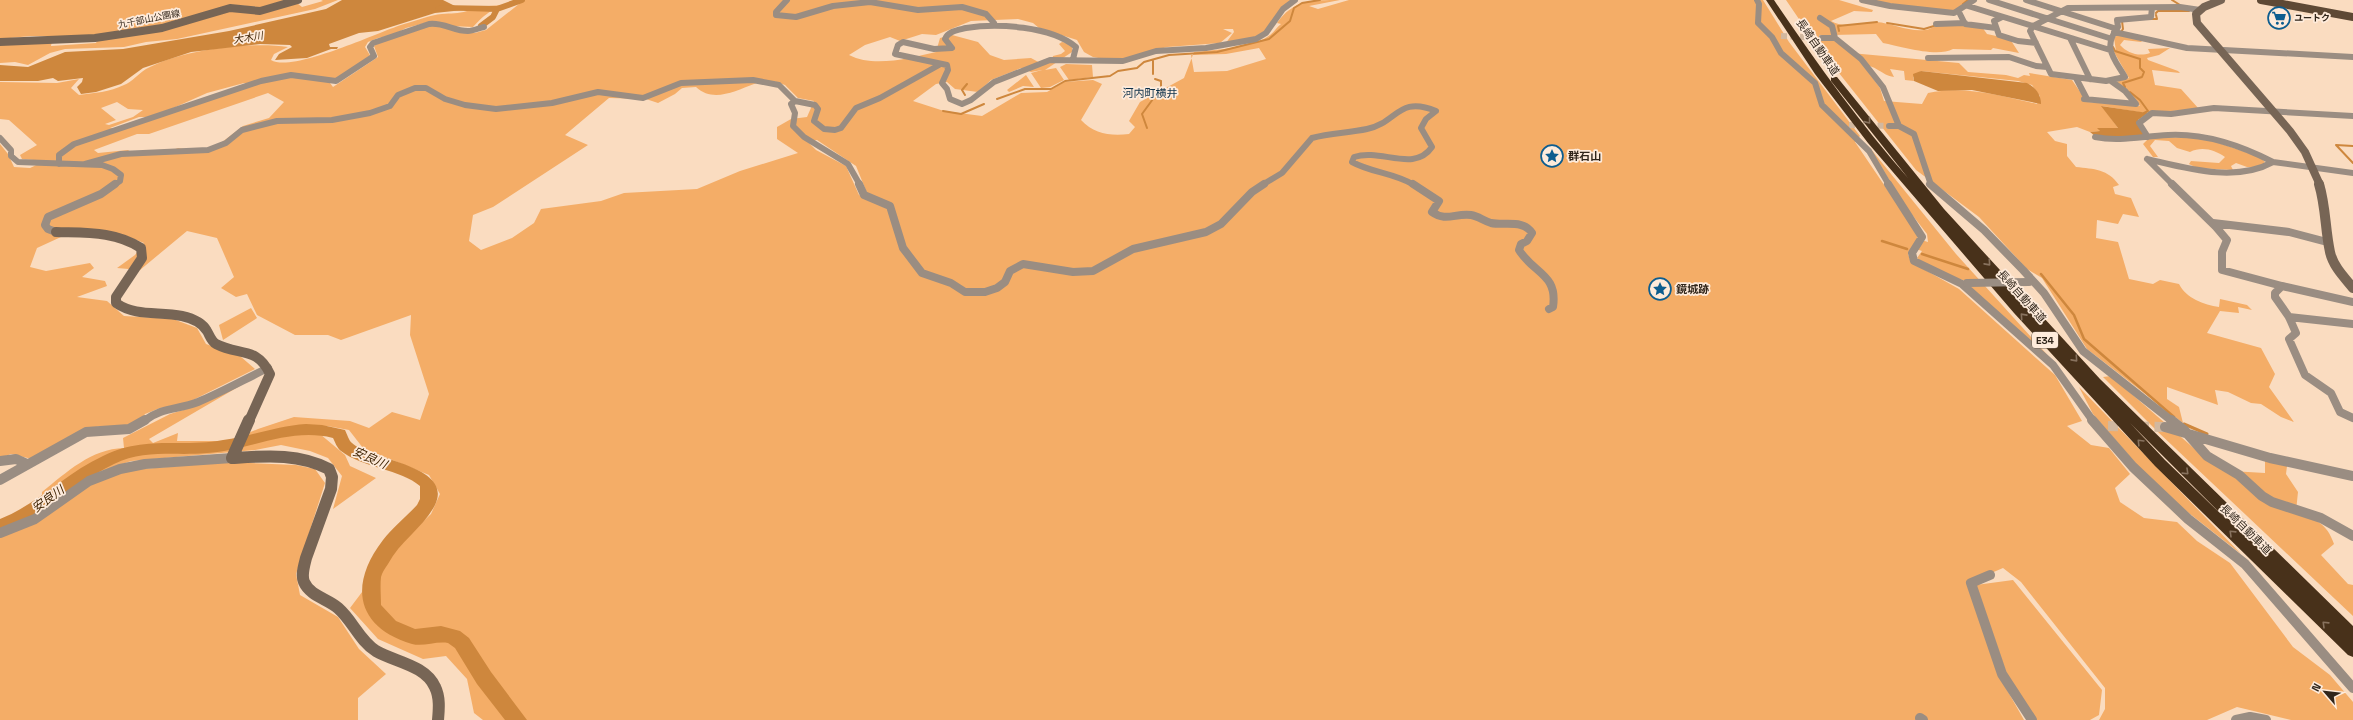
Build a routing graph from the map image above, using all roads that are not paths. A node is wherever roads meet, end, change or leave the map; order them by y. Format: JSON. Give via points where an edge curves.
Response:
{"nodes":[{"id":1,"x":298,"y":0,"type":"edge"},
{"id":2,"x":787,"y":0,"type":"edge"},
{"id":3,"x":1295,"y":0,"type":"edge"},
{"id":4,"x":1757,"y":0,"type":"edge"},
{"id":5,"x":1770,"y":0,"type":"edge"},
{"id":6,"x":1778,"y":0,"type":"edge"},
{"id":7,"x":1862,"y":0,"type":"edge"},
{"id":8,"x":1974,"y":0,"type":"edge"},
{"id":9,"x":1989,"y":0,"type":"edge"},
{"id":10,"x":2026,"y":0,"type":"edge"},
{"id":11,"x":2157,"y":0,"type":"edge"},
{"id":12,"x":2222,"y":0,"type":"edge"},
{"id":13,"x":2261,"y":0,"type":"edge"},
{"id":14,"x":1968,"y":6,"type":"junction"},
{"id":15,"x":2152,"y":8,"type":"junction"},
{"id":16,"x":2167,"y":8,"type":"junction"},
{"id":17,"x":2200,"y":10,"type":"junction"},
{"id":18,"x":2060,"y":11,"type":"junction"},
{"id":19,"x":1958,"y":12,"type":"junction"},
{"id":20,"x":2002,"y":16,"type":"junction"},
{"id":21,"x":2353,"y":17,"type":"edge"},
{"id":22,"x":1820,"y":18,"type":"dead end"},
{"id":23,"x":2046,"y":18,"type":"junction"},
{"id":24,"x":1965,"y":23,"type":"junction"},
{"id":25,"x":994,"y":24,"type":"junction"},
{"id":26,"x":1936,"y":24,"type":"dead end"},
{"id":27,"x":2033,"y":26,"type":"junction"},
{"id":28,"x":484,"y":27,"type":"dead end"},
{"id":29,"x":1996,"y":28,"type":"junction"},
{"id":30,"x":2115,"y":30,"type":"junction"},
{"id":31,"x":1781,"y":36,"type":"tunnel mouth"},
{"id":32,"x":1772,"y":37,"type":"junction"},
{"id":33,"x":1822,"y":38,"type":"tunnel mouth"},
{"id":34,"x":1835,"y":38,"type":"junction"},
{"id":35,"x":2070,"y":38,"type":"junction"},
{"id":36,"x":2109,"y":38,"type":"junction"},
{"id":37,"x":0,"y":42,"type":"edge"},
{"id":38,"x":2036,"y":43,"type":"junction"},
{"id":39,"x":2218,"y":49,"type":"junction"},
{"id":40,"x":2110,"y":50,"type":"junction"},
{"id":41,"x":2353,"y":57,"type":"edge"},
{"id":42,"x":1928,"y":58,"type":"dead end"},
{"id":43,"x":1073,"y":60,"type":"junction"},
{"id":44,"x":939,"y":65,"type":"junction"},
{"id":45,"x":2047,"y":67,"type":"junction"},
{"id":46,"x":2076,"y":78,"type":"junction"},
{"id":47,"x":2090,"y":79,"type":"junction"},
{"id":48,"x":2110,"y":82,"type":"junction"},
{"id":49,"x":795,"y":101,"type":"junction"},
{"id":50,"x":2272,"y":111,"type":"junction"},
{"id":51,"x":2353,"y":116,"type":"edge"},
{"id":52,"x":1889,"y":126,"type":"tunnel mouth"},
{"id":53,"x":1899,"y":126,"type":"junction"},
{"id":54,"x":2095,"y":137,"type":"dead end"},
{"id":55,"x":2148,"y":137,"type":"junction"},
{"id":56,"x":0,"y":138,"type":"edge"},
{"id":57,"x":2272,"y":162,"type":"junction"},
{"id":58,"x":59,"y":164,"type":"junction"},
{"id":59,"x":85,"y":164,"type":"junction"},
{"id":60,"x":2313,"y":167,"type":"junction"},
{"id":61,"x":2353,"y":173,"type":"edge"},
{"id":62,"x":2213,"y":223,"type":"junction"},
{"id":63,"x":56,"y":232,"type":"joint"},
{"id":64,"x":2327,"y":242,"type":"junction"},
{"id":65,"x":2031,"y":282,"type":"junction"},
{"id":66,"x":1964,"y":284,"type":"junction"},
{"id":67,"x":2282,"y":286,"type":"junction"},
{"id":68,"x":2353,"y":288,"type":"edge"},
{"id":69,"x":2353,"y":302,"type":"edge"},
{"id":70,"x":1549,"y":309,"type":"dead end"},
{"id":71,"x":2290,"y":317,"type":"junction"},
{"id":72,"x":2353,"y":324,"type":"edge"},
{"id":73,"x":268,"y":368,"type":"junction"},
{"id":74,"x":2353,"y":418,"type":"edge"},
{"id":75,"x":2165,"y":427,"type":"tunnel mouth"},
{"id":76,"x":2185,"y":431,"type":"junction"},
{"id":77,"x":233,"y":455,"type":"junction"},
{"id":78,"x":0,"y":461,"type":"edge"},
{"id":79,"x":27,"y":464,"type":"junction"},
{"id":80,"x":2353,"y":476,"type":"edge"},
{"id":81,"x":0,"y":480,"type":"edge"},
{"id":82,"x":0,"y":533,"type":"edge"},
{"id":83,"x":2353,"y":536,"type":"edge"},
{"id":84,"x":1990,"y":575,"type":"dead end"},
{"id":85,"x":2353,"y":636,"type":"edge"},
{"id":86,"x":2353,"y":651,"type":"edge"},
{"id":87,"x":2353,"y":688,"type":"edge"},
{"id":88,"x":438,"y":720,"type":"edge"},
{"id":89,"x":2032,"y":720,"type":"edge"},
{"id":90,"x":2236,"y":720,"type":"edge"},
{"id":91,"x":2266,"y":720,"type":"edge"}],
"edges":[{"from":1,"to":37,"type":"street","name":"九千部山公園線","via":[[260,10],[230,8],[162,28],[95,38]]},
{"from":2,"to":25,"type":"street","via":[[776,15],[796,17],[833,6],[876,2],[918,10],[962,7],[986,14]]},
{"from":3,"to":43,"type":"street","via":[[1286,6],[1266,34],[1256,39],[1206,48],[1156,51],[1123,61]]},
{"from":4,"to":32,"type":"street","via":[[1758,23]]},
{"from":86,"to":5,"type":"highway","name":"長崎自動車道","number":"E34","one_way":true,"via":[[2160,463],[2018,311],[1871,141],[1818,72]]},
{"from":6,"to":85,"type":"highway","name":"長崎自動車道","number":"E34","one_way":true,"via":[[1828,72],[1950,222],[2096,382]]},
{"from":7,"to":19,"type":"street"},
{"from":8,"to":14,"type":"street"},
{"from":9,"to":23,"type":"street"},
{"from":10,"to":18,"type":"street"},
{"from":11,"to":16,"type":"street"},
{"from":12,"to":17,"type":"street"},
{"from":13,"to":21,"type":"main road"},
{"from":14,"to":19,"type":"street"},
{"from":14,"to":20,"type":"street"},
{"from":15,"to":16,"type":"street"},
{"from":15,"to":18,"type":"street","via":[[2068,8]]},
{"from":15,"to":30,"type":"street","via":[[2152,17],[2117,20],[2119,25]]},
{"from":16,"to":17,"type":"street","via":[[2184,7]]},
{"from":17,"to":39,"type":"street","via":[[2196,14],[2197,24]]},
{"from":18,"to":23,"type":"street"},
{"from":18,"to":30,"type":"street"},
{"from":19,"to":24,"type":"street"},
{"from":20,"to":27,"type":"street"},
{"from":20,"to":29,"type":"street","via":[[1994,21]]},
{"from":22,"to":34,"type":"street","via":[[1832,26]]},
{"from":23,"to":27,"type":"street"},
{"from":23,"to":36,"type":"street"},
{"from":24,"to":26,"type":"street"},
{"from":24,"to":29,"type":"street"},
{"from":25,"to":43,"type":"street","via":[[1014,25],[1069,41],[1076,47]]},
{"from":25,"to":44,"type":"street","via":[[947,34],[945,39],[952,48],[934,49],[903,42],[898,45],[896,54],[899,56]]},
{"from":27,"to":35,"type":"street"},
{"from":27,"to":38,"type":"street","via":[[2030,31]]},
{"from":28,"to":58,"type":"street","via":[[468,31],[435,23],[413,28],[373,43],[370,47],[374,56],[336,81],[295,76],[261,81],[74,144],[58,155]]},
{"from":29,"to":38,"type":"street","via":[[1999,35]]},
{"from":30,"to":36,"type":"street"},
{"from":30,"to":39,"type":"street","via":[[2187,48]]},
{"from":31,"to":32,"type":"street"},
{"from":32,"to":66,"type":"street","via":[[1781,53],[1815,83],[1822,105],[1846,125],[1869,152],[1898,202],[1920,231],[1922,237],[1912,253],[1914,261]]},
{"from":33,"to":34,"type":"street"},
{"from":34,"to":53,"type":"street","via":[[1855,52],[1879,81]]},
{"from":35,"to":40,"type":"street"},
{"from":35,"to":47,"type":"street"},
{"from":36,"to":40,"type":"street"},
{"from":38,"to":45,"type":"street"},
{"from":39,"to":41,"type":"street"},
{"from":39,"to":50,"type":"street"},
{"from":40,"to":48,"type":"street","via":[[2125,77]]},
{"from":42,"to":45,"type":"street","via":[[2009,57]]},
{"from":43,"to":44,"type":"street","via":[[1050,60],[1026,68],[994,82],[962,104],[950,99],[942,83],[949,67]]},
{"from":44,"to":49,"type":"street","via":[[882,97],[858,107],[850,114],[843,127],[835,130],[825,130],[817,125],[814,121],[818,109],[815,105]]},
{"from":45,"to":46,"type":"street","via":[[2051,74]]},
{"from":46,"to":47,"type":"street"},
{"from":46,"to":48,"type":"street","via":[[2086,99],[2136,104],[2125,91]]},
{"from":47,"to":48,"type":"street"},
{"from":49,"to":59,"type":"street","via":[[787,90],[775,84],[740,80],[682,83],[643,98],[598,92],[552,103],[496,109],[465,105],[426,88],[415,88],[398,95],[390,106],[370,113],[332,120],[277,120],[242,130],[226,144],[208,150],[122,154]]},
{"from":49,"to":70,"type":"street","via":[[791,104],[795,113],[795,130],[848,164],[864,195],[890,206],[903,248],[922,273],[951,283],[965,292],[997,288],[1005,282],[1010,271],[1023,264],[1072,272],[1093,271],[1132,249],[1206,232],[1221,224],[1252,192],[1282,173],[1312,138],[1368,129],[1404,107],[1430,107],[1436,110],[1426,118],[1421,128],[1432,148],[1426,156],[1406,161],[1367,152],[1354,157],[1352,162],[1416,184],[1439,201],[1432,212],[1439,216],[1452,220],[1470,215],[1492,223],[1527,228],[1532,233],[1527,241],[1521,244],[1519,250],[1525,260],[1551,281],[1555,288],[1553,307]]},
{"from":50,"to":51,"type":"street"},
{"from":50,"to":55,"type":"street","via":[[2214,108],[2171,114],[2152,113],[2139,123]]},
{"from":50,"to":60,"type":"street","via":[[2305,152]]},
{"from":52,"to":53,"type":"street"},
{"from":53,"to":65,"type":"street","via":[[1914,134],[1930,184],[1984,230]]},
{"from":54,"to":55,"type":"street"},
{"from":55,"to":57,"type":"street","via":[[2202,136],[2253,152]]},
{"from":56,"to":58,"type":"street","via":[[18,162]]},
{"from":57,"to":60,"type":"street"},
{"from":57,"to":62,"type":"street","via":[[2262,168],[2229,172],[2193,170],[2147,159]]},
{"from":58,"to":59,"type":"street"},
{"from":59,"to":63,"type":"street","via":[[113,169],[121,175],[120,181],[101,194],[48,217],[46,226]]},
{"from":60,"to":61,"type":"street"},
{"from":60,"to":64,"type":"street","via":[[2325,202]]},
{"from":62,"to":64,"type":"street","via":[[2250,225]]},
{"from":62,"to":67,"type":"street","via":[[2228,240],[2222,252],[2222,270]]},
{"from":63,"to":73,"type":"street","via":[[122,238],[136,244],[141,248],[142,258],[116,297],[116,302],[121,307],[131,312],[191,319],[206,328],[211,340],[217,344],[246,350],[258,356]]},
{"from":64,"to":68,"type":"street","via":[[2337,268]]},
{"from":65,"to":66,"type":"street","bridge":true},
{"from":65,"to":76,"type":"street","via":[[2044,293],[2083,351]]},
{"from":66,"to":87,"type":"street","via":[[2053,365],[2087,415],[2103,427],[2159,493],[2245,564]]},
{"from":67,"to":69,"type":"street"},
{"from":67,"to":71,"type":"street","via":[[2275,297]]},
{"from":71,"to":72,"type":"street"},
{"from":71,"to":74,"type":"street","via":[[2296,333],[2289,339],[2301,369],[2308,378],[2331,392],[2340,412]]},
{"from":73,"to":77,"type":"street","via":[[270,374]]},
{"from":73,"to":79,"type":"street","via":[[198,402],[155,412],[129,429],[86,432]]},
{"from":75,"to":76,"type":"street"},
{"from":76,"to":80,"type":"street","via":[[2270,458]]},
{"from":76,"to":83,"type":"street","via":[[2207,456],[2239,475],[2262,496],[2272,502],[2321,518]]},
{"from":77,"to":82,"type":"street","via":[[145,464],[113,471],[89,481],[35,520]]},
{"from":77,"to":88,"type":"street","via":[[308,459],[329,469],[332,477],[331,488],[305,562],[303,579],[311,592],[343,612],[365,642],[380,653],[412,665],[428,677],[438,692]]},
{"from":78,"to":79,"type":"street","via":[[16,458]]},
{"from":79,"to":81,"type":"street"},
{"from":84,"to":89,"type":"street","via":[[1971,583],[2002,674]]},
{"from":90,"to":91,"type":"street","via":[[2250,717]]}]}
